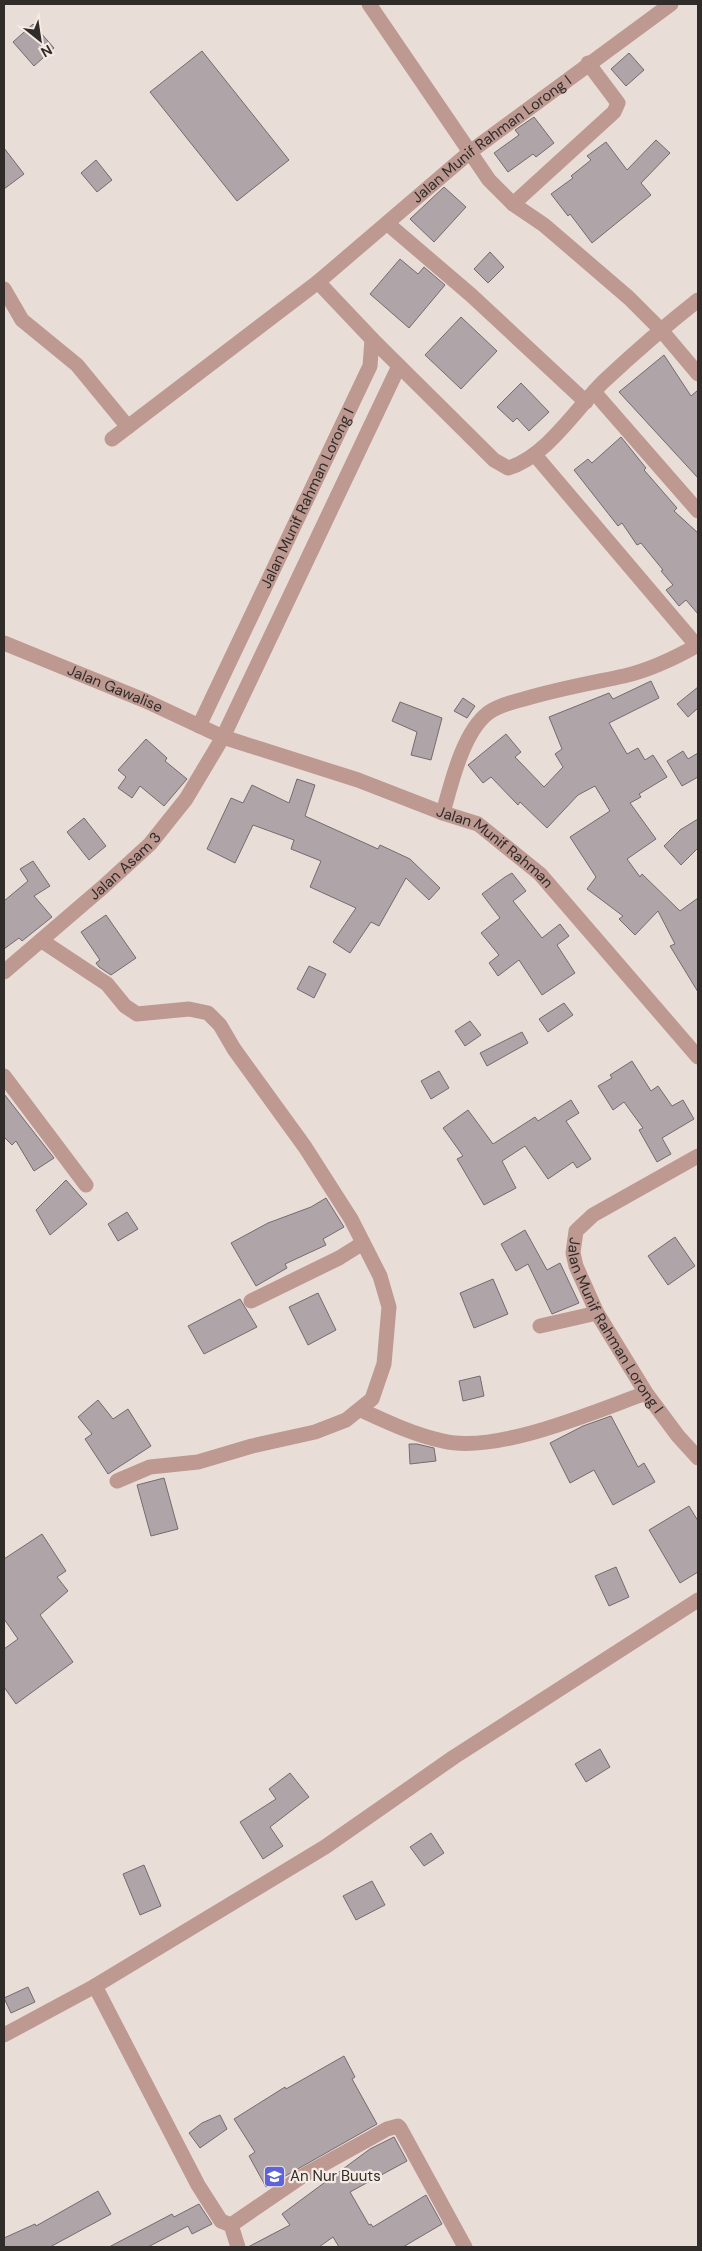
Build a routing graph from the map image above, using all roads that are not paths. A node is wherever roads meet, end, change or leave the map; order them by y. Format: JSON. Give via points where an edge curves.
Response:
{"nodes":[{"id":1,"x":369,"y":4,"type":"edge"},
{"id":2,"x":671,"y":4,"type":"edge"},
{"id":3,"x":588,"y":63,"type":"junction"},
{"id":4,"x":470,"y":152,"type":"junction"},
{"id":5,"x":512,"y":204,"type":"junction"},
{"id":6,"x":388,"y":224,"type":"junction"},
{"id":7,"x":318,"y":282,"type":"junction"},
{"id":8,"x":4,"y":289,"type":"edge"},
{"id":9,"x":698,"y":300,"type":"edge"},
{"id":10,"x":661,"y":330,"type":"junction"},
{"id":11,"x":372,"y":339,"type":"junction"},
{"id":12,"x":399,"y":366,"type":"junction"},
{"id":13,"x":698,"y":374,"type":"edge"},
{"id":14,"x":590,"y":397,"type":"junction"},
{"id":15,"x":128,"y":427,"type":"junction"},
{"id":16,"x":112,"y":439,"type":"dead end"},
{"id":17,"x":535,"y":455,"type":"junction"},
{"id":18,"x":698,"y":511,"type":"edge"},
{"id":19,"x":4,"y":644,"type":"edge"},
{"id":20,"x":698,"y":646,"type":"edge"},
{"id":21,"x":199,"y":726,"type":"junction"},
{"id":22,"x":224,"y":737,"type":"junction"},
{"id":23,"x":443,"y":813,"type":"junction"},
{"id":24,"x":42,"y":941,"type":"junction"},
{"id":25,"x":4,"y":972,"type":"edge"},
{"id":26,"x":698,"y":1057,"type":"edge"},
{"id":27,"x":4,"y":1076,"type":"edge"},
{"id":28,"x":698,"y":1156,"type":"edge"},
{"id":29,"x":86,"y":1185,"type":"dead end"},
{"id":30,"x":363,"y":1243,"type":"junction"},
{"id":31,"x":251,"y":1301,"type":"dead end"},
{"id":32,"x":597,"y":1312,"type":"junction"},
{"id":33,"x":540,"y":1326,"type":"dead end"},
{"id":34,"x":646,"y":1393,"type":"junction"},
{"id":35,"x":361,"y":1410,"type":"junction"},
{"id":36,"x":698,"y":1458,"type":"edge"},
{"id":37,"x":117,"y":1481,"type":"dead end"},
{"id":38,"x":698,"y":1600,"type":"edge"},
{"id":39,"x":96,"y":1986,"type":"junction"},
{"id":40,"x":4,"y":2035,"type":"edge"},
{"id":41,"x":231,"y":2225,"type":"junction"},
{"id":42,"x":238,"y":2247,"type":"edge"},
{"id":43,"x":465,"y":2247,"type":"edge"}],
"edges":[{"from":1,"to":4,"type":"street"},
{"from":2,"to":3,"type":"street","name":"Jalan Munif Rahman Lorong I"},
{"from":3,"to":4,"type":"street","name":"Jalan Munif Rahman Lorong I"},
{"from":3,"to":5,"type":"street","via":[[618,103],[614,112]]},
{"from":4,"to":5,"type":"street","via":[[489,180]]},
{"from":4,"to":6,"type":"street","name":"Jalan Munif Rahman Lorong I"},
{"from":5,"to":10,"type":"street","via":[[544,225]]},
{"from":6,"to":7,"type":"street","name":"Jalan Munif Rahman Lorong I"},
{"from":6,"to":14,"type":"street"},
{"from":7,"to":11,"type":"street"},
{"from":7,"to":15,"type":"street","name":"Jalan Munif Rahman Lorong I"},
{"from":8,"to":15,"type":"street","via":[[22,320],[77,365]]},
{"from":9,"to":10,"type":"street"},
{"from":10,"to":13,"type":"street"},
{"from":10,"to":14,"type":"street"},
{"from":11,"to":12,"type":"street"},
{"from":11,"to":21,"type":"street","name":"Jalan Munif Rahman Lorong I","via":[[370,366]]},
{"from":12,"to":17,"type":"street","via":[[494,460],[508,468]]},
{"from":12,"to":22,"type":"street","name":"Jalan Asam 3"},
{"from":14,"to":17,"type":"street"},
{"from":14,"to":18,"type":"street"},
{"from":15,"to":16,"type":"street","name":"Jalan Munif Rahman Lorong I"},
{"from":17,"to":20,"type":"street"},
{"from":19,"to":21,"type":"street","name":"Jalan Gawalise","via":[[146,701]]},
{"from":20,"to":23,"type":"street","via":[[673,659],[627,675],[554,690],[509,703],[488,714],[469,738]]},
{"from":21,"to":22,"type":"street","name":"Jalan Gawalise"},
{"from":22,"to":23,"type":"street","name":"Jalan Munif Rahman","via":[[358,780]]},
{"from":22,"to":24,"type":"street","name":"Jalan Asam 3","via":[[186,799],[150,844]]},
{"from":23,"to":26,"type":"street","name":"Jalan Munif Rahman","via":[[478,824],[540,874]]},
{"from":24,"to":25,"type":"street","name":"Jalan Asam 3"},
{"from":24,"to":30,"type":"street","via":[[107,984],[125,1006],[137,1014],[189,1009],[208,1013],[220,1025],[305,1147]]},
{"from":27,"to":29,"type":"street"},
{"from":28,"to":32,"type":"street","name":"Jalan Munif Rahman Lorong I","via":[[593,1216],[576,1231],[573,1253],[576,1266]]},
{"from":30,"to":31,"type":"street"},
{"from":30,"to":35,"type":"street","via":[[380,1276],[388,1307],[384,1364],[372,1399]]},
{"from":32,"to":33,"type":"street"},
{"from":32,"to":34,"type":"street","name":"Jalan Munif Rahman Lorong I"},
{"from":34,"to":35,"type":"street","via":[[497,1442],[464,1444],[443,1441]]},
{"from":34,"to":36,"type":"street","name":"Jalan Munif Rahman Lorong I"},
{"from":35,"to":37,"type":"street","via":[[346,1420],[315,1432],[198,1462],[150,1467]]},
{"from":38,"to":39,"type":"street","via":[[454,1757],[325,1846]]},
{"from":39,"to":40,"type":"street"},
{"from":39,"to":41,"type":"street","via":[[198,2185],[221,2221]]},
{"from":41,"to":42,"type":"street"},
{"from":41,"to":43,"type":"street","via":[[304,2175],[398,2126]]}]}
